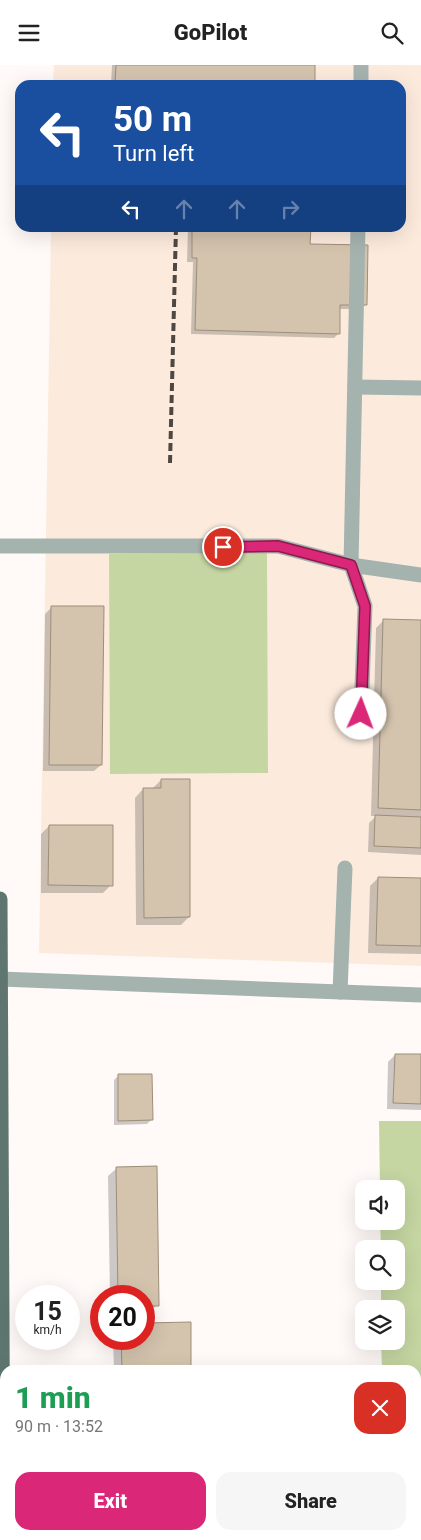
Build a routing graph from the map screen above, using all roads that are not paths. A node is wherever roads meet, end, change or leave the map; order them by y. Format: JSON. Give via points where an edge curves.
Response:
{"nodes":[{"id":1,"x":362,"y":65,"type":"edge"},
{"id":2,"x":361,"y":80,"type":"edge"},
{"id":3,"x":358,"y":232,"type":"edge"},
{"id":4,"x":355,"y":387,"type":"junction"},
{"id":5,"x":421,"y":388,"type":"edge"},
{"id":6,"x":0,"y":547,"type":"edge"},
{"id":7,"x":351,"y":565,"type":"junction"},
{"id":8,"x":421,"y":575,"type":"edge"},
{"id":9,"x":361,"y":714,"type":"dead end"},
{"id":10,"x":344,"y":868,"type":"dead end"},
{"id":11,"x":0,"y":899,"type":"edge"},
{"id":12,"x":0,"y":979,"type":"edge"},
{"id":13,"x":340,"y":992,"type":"junction"},
{"id":14,"x":421,"y":995,"type":"edge"},
{"id":15,"x":3,"y":1365,"type":"edge"}],
"edges":[{"from":1,"to":2,"type":"lane"},
{"from":3,"to":4,"type":"lane"},
{"from":4,"to":5,"type":"lane"},
{"from":4,"to":7,"type":"lane"},
{"from":6,"to":7,"type":"lane","via":[[278,546]]},
{"from":7,"to":8,"type":"lane"},
{"from":7,"to":9,"type":"lane","via":[[365,606]]},
{"from":10,"to":13,"type":"lane"},
{"from":11,"to":12,"type":"main road"},
{"from":12,"to":13,"type":"lane"},
{"from":12,"to":15,"type":"main road"},
{"from":13,"to":14,"type":"lane"}]}
